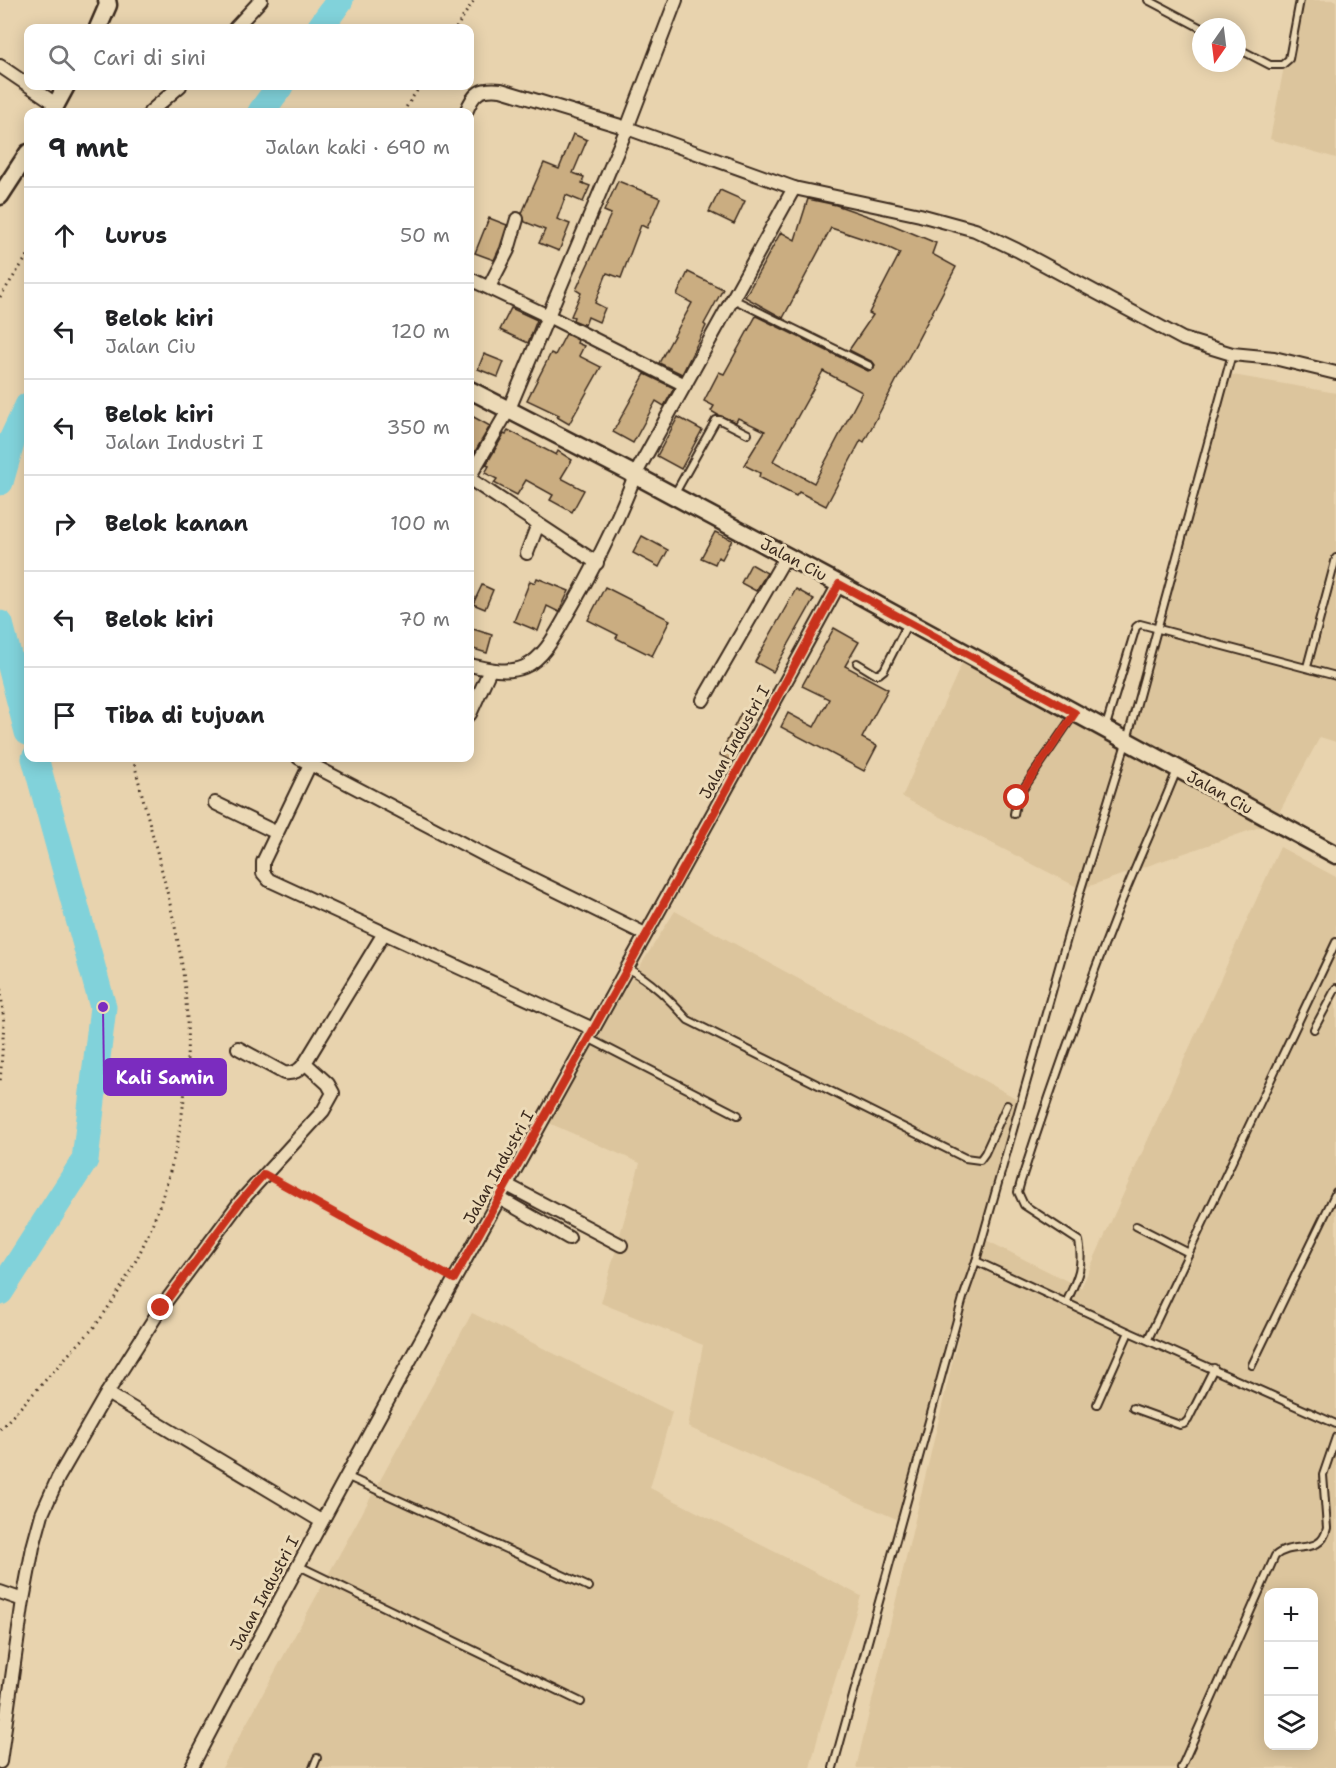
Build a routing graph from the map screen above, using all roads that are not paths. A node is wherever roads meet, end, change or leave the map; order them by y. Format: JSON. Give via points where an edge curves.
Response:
{"nodes":[{"id":1,"x":107,"y":0,"type":"edge"},
{"id":2,"x":261,"y":0,"type":"edge"},
{"id":3,"x":676,"y":0,"type":"edge"},
{"id":4,"x":1148,"y":0,"type":"edge"},
{"id":5,"x":1300,"y":0,"type":"edge"},
{"id":6,"x":1192,"y":23,"type":"edge"},
{"id":7,"x":100,"y":24,"type":"edge"},
{"id":8,"x":239,"y":24,"type":"edge"},
{"id":9,"x":1246,"y":53,"type":"edge"},
{"id":10,"x":0,"y":66,"type":"edge"},
{"id":11,"x":24,"y":85,"type":"edge"},
{"id":12,"x":30,"y":90,"type":"edge"},
{"id":13,"x":64,"y":90,"type":"edge"},
{"id":14,"x":175,"y":90,"type":"edge"},
{"id":15,"x":53,"y":108,"type":"edge"},
{"id":16,"x":155,"y":108,"type":"edge"},
{"id":17,"x":468,"y":108,"type":"edge"},
{"id":18,"x":627,"y":128,"type":"junction"},
{"id":19,"x":24,"y":159,"type":"edge"},
{"id":20,"x":794,"y":188,"type":"junction"},
{"id":21,"x":0,"y":195,"type":"edge"},
{"id":22,"x":517,"y":219,"type":"dead end"},
{"id":23,"x":474,"y":281,"type":"edge"},
{"id":24,"x":489,"y":287,"type":"junction"},
{"id":25,"x":732,"y":299,"type":"junction"},
{"id":26,"x":549,"y":316,"type":"junction"},
{"id":27,"x":1232,"y":354,"type":"junction"},
{"id":28,"x":870,"y":366,"type":"dead end"},
{"id":29,"x":1336,"y":373,"type":"edge"},
{"id":30,"x":685,"y":385,"type":"junction"},
{"id":31,"x":474,"y":392,"type":"edge"},
{"id":32,"x":508,"y":409,"type":"junction"},
{"id":33,"x":748,"y":434,"type":"dead end"},
{"id":34,"x":474,"y":460,"type":"edge"},
{"id":35,"x":635,"y":475,"type":"junction"},
{"id":36,"x":474,"y":480,"type":"edge"},
{"id":37,"x":674,"y":495,"type":"junction"},
{"id":38,"x":538,"y":524,"type":"junction"},
{"id":39,"x":526,"y":553,"type":"dead end"},
{"id":40,"x":786,"y":556,"type":"junction"},
{"id":41,"x":1336,"y":558,"type":"edge"},
{"id":42,"x":597,"y":564,"type":"junction"},
{"id":43,"x":839,"y":584,"type":"junction"},
{"id":44,"x":1328,"y":586,"type":"junction"},
{"id":45,"x":1336,"y":588,"type":"edge"},
{"id":46,"x":909,"y":622,"type":"junction"},
{"id":47,"x":1158,"y":628,"type":"junction"},
{"id":48,"x":857,"y":663,"type":"dead end"},
{"id":49,"x":474,"y":666,"type":"edge"},
{"id":50,"x":1307,"y":667,"type":"junction"},
{"id":51,"x":490,"y":670,"type":"junction"},
{"id":52,"x":1336,"y":676,"type":"edge"},
{"id":53,"x":703,"y":700,"type":"dead end"},
{"id":54,"x":474,"y":705,"type":"edge"},
{"id":55,"x":1075,"y":713,"type":"junction"},
{"id":56,"x":1105,"y":729,"type":"junction"},
{"id":57,"x":1127,"y":741,"type":"junction"},
{"id":58,"x":306,"y":762,"type":"edge"},
{"id":59,"x":312,"y":762,"type":"edge"},
{"id":60,"x":1177,"y":768,"type":"junction"},
{"id":61,"x":214,"y":803,"type":"dead end"},
{"id":62,"x":1014,"y":814,"type":"dead end"},
{"id":63,"x":277,"y":833,"type":"junction"},
{"id":64,"x":1336,"y":855,"type":"edge"},
{"id":65,"x":384,"y":933,"type":"junction"},
{"id":66,"x":645,"y":934,"type":"junction"},
{"id":67,"x":1336,"y":942,"type":"edge"},
{"id":68,"x":627,"y":968,"type":"junction"},
{"id":69,"x":1336,"y":988,"type":"edge"},
{"id":70,"x":1314,"y":1029,"type":"dead end"},
{"id":71,"x":590,"y":1033,"type":"junction"},
{"id":72,"x":238,"y":1048,"type":"dead end"},
{"id":73,"x":305,"y":1063,"type":"junction"},
{"id":74,"x":1007,"y":1105,"type":"dead end"},
{"id":75,"x":738,"y":1115,"type":"dead end"},
{"id":76,"x":507,"y":1185,"type":"junction"},
{"id":77,"x":1336,"y":1192,"type":"edge"},
{"id":78,"x":499,"y":1198,"type":"junction"},
{"id":79,"x":1136,"y":1226,"type":"dead end"},
{"id":80,"x":569,"y":1238,"type":"dead end"},
{"id":81,"x":621,"y":1245,"type":"dead end"},
{"id":82,"x":1189,"y":1253,"type":"junction"},
{"id":83,"x":976,"y":1261,"type":"junction"},
{"id":84,"x":1066,"y":1303,"type":"junction"},
{"id":85,"x":1129,"y":1332,"type":"junction"},
{"id":86,"x":1148,"y":1339,"type":"junction"},
{"id":87,"x":1252,"y":1365,"type":"dead end"},
{"id":88,"x":1214,"y":1368,"type":"junction"},
{"id":89,"x":107,"y":1393,"type":"junction"},
{"id":90,"x":1098,"y":1404,"type":"dead end"},
{"id":91,"x":1133,"y":1408,"type":"dead end"},
{"id":92,"x":1336,"y":1424,"type":"edge"},
{"id":93,"x":1336,"y":1437,"type":"edge"},
{"id":94,"x":346,"y":1476,"type":"junction"},
{"id":95,"x":321,"y":1521,"type":"junction"},
{"id":96,"x":297,"y":1565,"type":"junction"},
{"id":97,"x":589,"y":1587,"type":"dead end"},
{"id":98,"x":0,"y":1592,"type":"edge"},
{"id":99,"x":23,"y":1600,"type":"junction"},
{"id":100,"x":4,"y":1701,"type":"edge"},
{"id":101,"x":581,"y":1702,"type":"dead end"},
{"id":102,"x":317,"y":1758,"type":"dead end"},
{"id":103,"x":0,"y":1762,"type":"edge"},
{"id":104,"x":191,"y":1768,"type":"edge"},
{"id":105,"x":312,"y":1768,"type":"edge"},
{"id":106,"x":833,"y":1768,"type":"edge"},
{"id":107,"x":1181,"y":1768,"type":"edge"}],
"edges":[{"from":1,"to":7,"type":"street"},
{"from":2,"to":8,"type":"street"},
{"from":3,"to":18,"type":"street"},
{"from":4,"to":6,"type":"lane"},
{"from":5,"to":9,"type":"lane","via":[[1289,59],[1282,65],[1270,65]]},
{"from":10,"to":11,"type":"street"},
{"from":12,"to":15,"type":"street"},
{"from":13,"to":15,"type":"street"},
{"from":14,"to":16,"type":"street"},
{"from":17,"to":18,"type":"street","via":[[475,94],[486,89],[501,90]]},
{"from":18,"to":20,"type":"street"},
{"from":18,"to":26,"type":"street"},
{"from":19,"to":21,"type":"street"},
{"from":20,"to":25,"type":"street"},
{"from":20,"to":27,"type":"street","via":[[975,230],[1184,339]]},
{"from":22,"to":24,"type":"street","via":[[508,250]]},
{"from":23,"to":24,"type":"street"},
{"from":24,"to":26,"type":"street"},
{"from":25,"to":28,"type":"lane"},
{"from":25,"to":30,"type":"street"},
{"from":26,"to":30,"type":"street"},
{"from":26,"to":32,"type":"street"},
{"from":27,"to":29,"type":"street","via":[[1274,358]]},
{"from":27,"to":47,"type":"lane"},
{"from":30,"to":35,"type":"street"},
{"from":31,"to":32,"type":"street","name":"Jalan Ciu"},
{"from":32,"to":34,"type":"street"},
{"from":32,"to":35,"type":"street","name":"Jalan Ciu"},
{"from":33,"to":37,"type":"lane","via":[[716,420]]},
{"from":35,"to":37,"type":"street","name":"Jalan Ciu"},
{"from":35,"to":42,"type":"street"},
{"from":36,"to":38,"type":"street"},
{"from":37,"to":40,"type":"street","name":"Jalan Ciu"},
{"from":38,"to":39,"type":"street"},
{"from":38,"to":42,"type":"street"},
{"from":40,"to":43,"type":"street","name":"Jalan Ciu"},
{"from":40,"to":53,"type":"street"},
{"from":41,"to":44,"type":"lane"},
{"from":42,"to":51,"type":"street","via":[[536,660],[523,668]]},
{"from":43,"to":46,"type":"street","name":"Jalan Ciu"},
{"from":43,"to":66,"type":"street","name":"Jalan Industri I"},
{"from":44,"to":45,"type":"lane"},
{"from":44,"to":50,"type":"lane"},
{"from":46,"to":48,"type":"lane","via":[[879,674]]},
{"from":46,"to":55,"type":"street","name":"Jalan Ciu"},
{"from":47,"to":50,"type":"lane"},
{"from":47,"to":56,"type":"lane","via":[[1140,624],[1136,627]]},
{"from":47,"to":57,"type":"lane"},
{"from":49,"to":51,"type":"street"},
{"from":50,"to":52,"type":"lane"},
{"from":51,"to":54,"type":"street"},
{"from":55,"to":56,"type":"street","name":"Jalan Ciu"},
{"from":55,"to":62,"type":"lane","via":[[1017,798]]},
{"from":56,"to":57,"type":"street","name":"Jalan Ciu"},
{"from":57,"to":60,"type":"street","name":"Jalan Ciu"},
{"from":57,"to":83,"type":"lane"},
{"from":58,"to":63,"type":"street"},
{"from":59,"to":66,"type":"street","via":[[472,849]]},
{"from":60,"to":64,"type":"street","name":"Jalan Ciu"},
{"from":60,"to":84,"type":"lane","via":[[1067,1043],[1018,1192],[1024,1204],[1078,1240],[1080,1273]]},
{"from":61,"to":63,"type":"street"},
{"from":63,"to":65,"type":"street","via":[[263,862],[263,873],[269,880]]},
{"from":65,"to":71,"type":"street"},
{"from":65,"to":73,"type":"street"},
{"from":66,"to":68,"type":"street","name":"Jalan Industri I"},
{"from":67,"to":82,"type":"lane"},
{"from":68,"to":71,"type":"street","name":"Jalan Industri I"},
{"from":68,"to":74,"type":"lane","via":[[642,975],[688,1020],[965,1158],[980,1160]]},
{"from":69,"to":70,"type":"lane"},
{"from":71,"to":75,"type":"lane"},
{"from":71,"to":76,"type":"street","name":"Jalan Industri I"},
{"from":72,"to":73,"type":"street","via":[[284,1073],[299,1071]]},
{"from":73,"to":89,"type":"street","via":[[333,1093],[323,1112],[240,1202],[161,1308]]},
{"from":76,"to":78,"type":"street","name":"Jalan Industri I"},
{"from":76,"to":81,"type":"street"},
{"from":77,"to":87,"type":"lane"},
{"from":78,"to":80,"type":"street"},
{"from":78,"to":94,"type":"street","name":"Jalan Industri I"},
{"from":79,"to":82,"type":"lane"},
{"from":82,"to":86,"type":"lane"},
{"from":83,"to":84,"type":"lane"},
{"from":83,"to":106,"type":"lane"},
{"from":84,"to":85,"type":"lane"},
{"from":85,"to":86,"type":"lane"},
{"from":85,"to":90,"type":"lane"},
{"from":86,"to":88,"type":"lane"},
{"from":88,"to":91,"type":"lane","via":[[1184,1424]]},
{"from":88,"to":92,"type":"lane"},
{"from":89,"to":95,"type":"street"},
{"from":89,"to":99,"type":"street","via":[[42,1514]]},
{"from":93,"to":107,"type":"lane","via":[[1323,1475],[1325,1536],[1316,1545],[1281,1551],[1275,1556]]},
{"from":94,"to":95,"type":"street","name":"Jalan Industri I"},
{"from":94,"to":97,"type":"lane"},
{"from":95,"to":96,"type":"street","name":"Jalan Industri I"},
{"from":96,"to":101,"type":"lane"},
{"from":96,"to":104,"type":"street","name":"Jalan Industri I"},
{"from":98,"to":99,"type":"street"},
{"from":99,"to":100,"type":"street"},
{"from":100,"to":103,"type":"street"},
{"from":102,"to":105,"type":"lane"}]}
